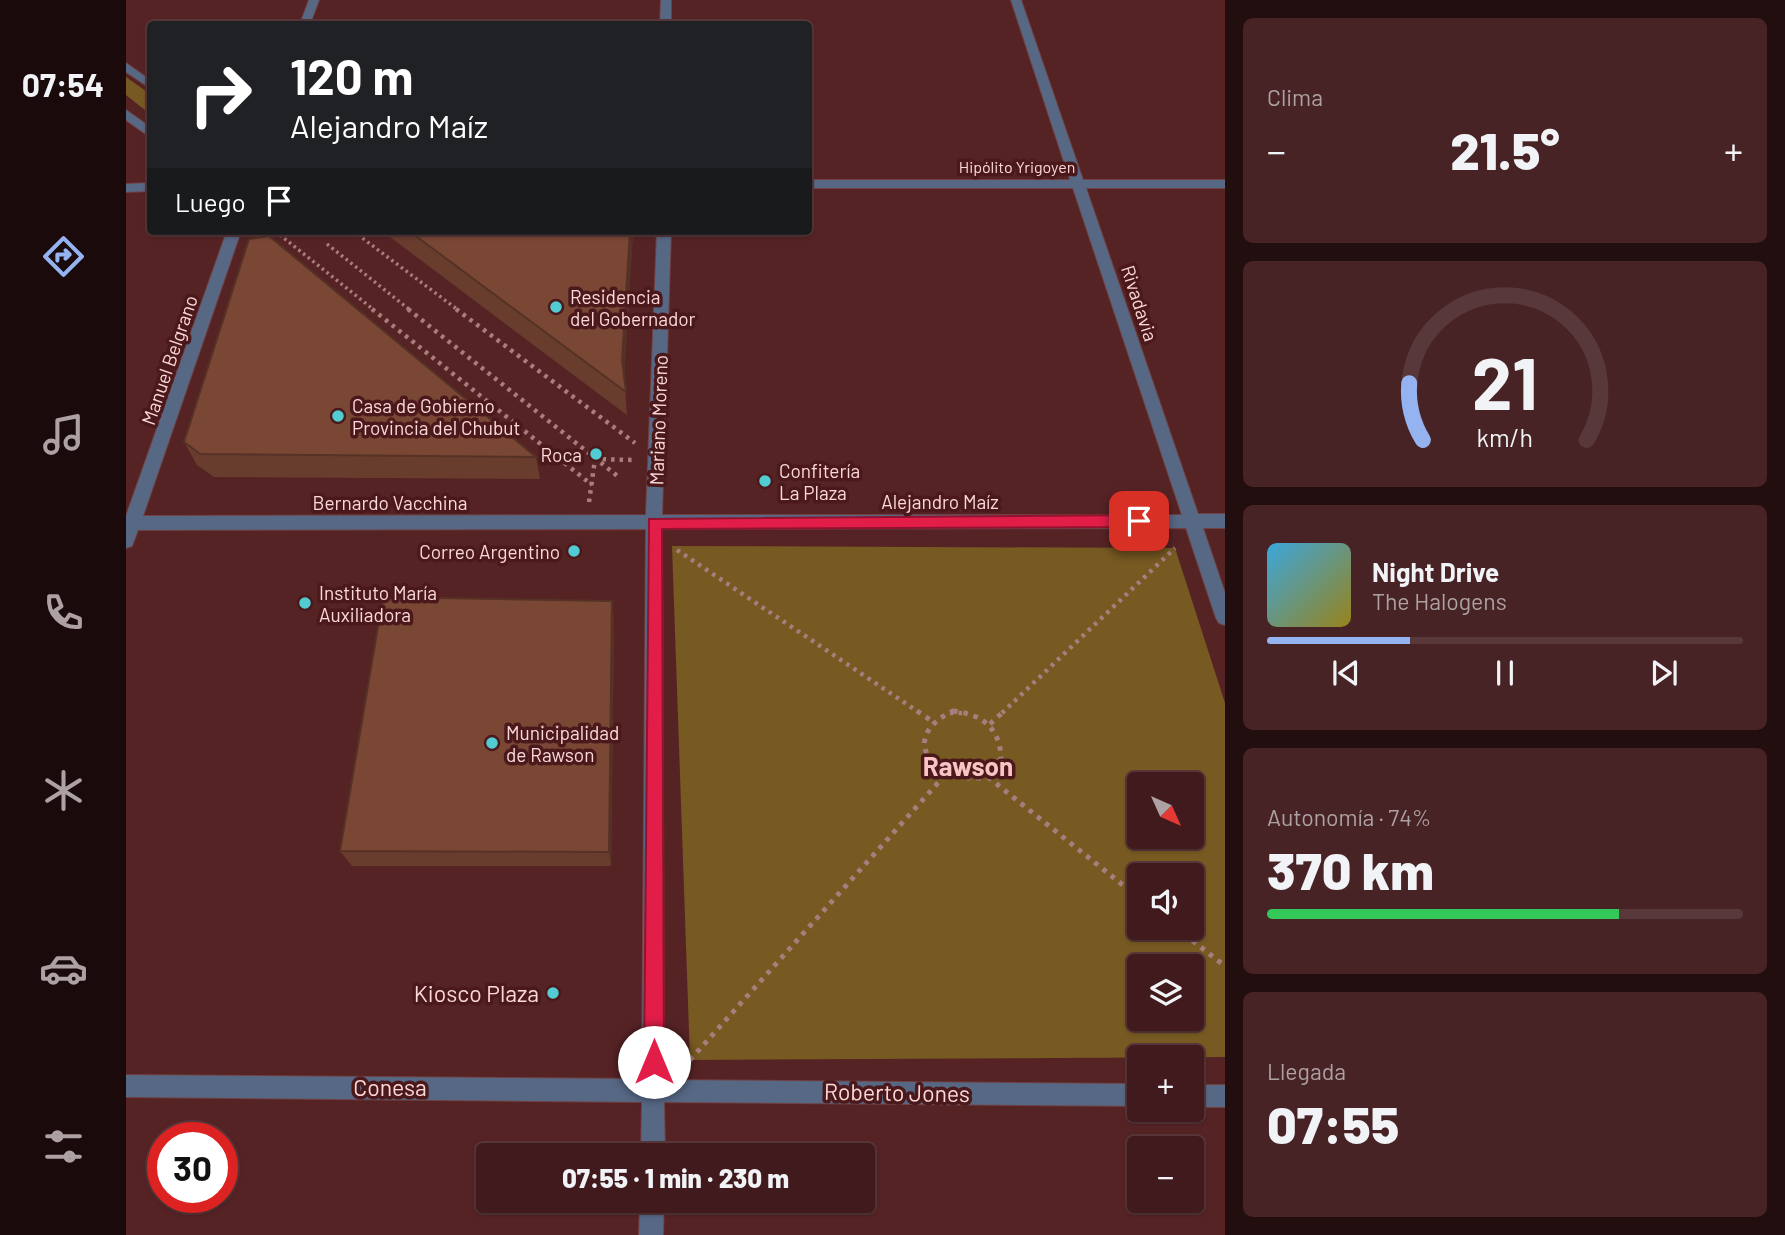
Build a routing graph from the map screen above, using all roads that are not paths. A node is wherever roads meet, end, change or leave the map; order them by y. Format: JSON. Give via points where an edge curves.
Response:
{"nodes":[{"id":1,"x":314,"y":0,"type":"edge"},
{"id":2,"x":666,"y":0,"type":"edge"},
{"id":3,"x":1016,"y":0,"type":"edge"},
{"id":4,"x":306,"y":21,"type":"edge"},
{"id":5,"x":666,"y":21,"type":"edge"},
{"id":6,"x":126,"y":66,"type":"edge"},
{"id":7,"x":147,"y":83,"type":"edge"},
{"id":8,"x":126,"y":114,"type":"edge"},
{"id":9,"x":147,"y":131,"type":"edge"},
{"id":10,"x":812,"y":184,"type":"edge"},
{"id":11,"x":1080,"y":184,"type":"junction"},
{"id":12,"x":1225,"y":184,"type":"edge"},
{"id":13,"x":147,"y":187,"type":"edge"},
{"id":14,"x":126,"y":188,"type":"edge"},
{"id":15,"x":233,"y":235,"type":"edge"},
{"id":16,"x":664,"y":235,"type":"edge"},
{"id":17,"x":1193,"y":521,"type":"junction"},
{"id":18,"x":1225,"y":521,"type":"edge"},
{"id":19,"x":129,"y":523,"type":"edge"},
{"id":20,"x":654,"y":523,"type":"junction"},
{"id":21,"x":126,"y":541,"type":"edge"},
{"id":22,"x":1225,"y":618,"type":"edge"},
{"id":23,"x":126,"y":1086,"type":"edge"},
{"id":24,"x":654,"y":1089,"type":"junction"},
{"id":25,"x":1127,"y":1095,"type":"edge"},
{"id":26,"x":1204,"y":1096,"type":"edge"},
{"id":27,"x":1225,"y":1096,"type":"edge"},
{"id":28,"x":653,"y":1143,"type":"edge"},
{"id":29,"x":652,"y":1213,"type":"edge"},
{"id":30,"x":651,"y":1235,"type":"edge"}],
"edges":[{"from":1,"to":4,"type":"street"},
{"from":2,"to":5,"type":"street"},
{"from":3,"to":11,"type":"street","name":"Rivadavia"},
{"from":6,"to":7,"type":"street"},
{"from":8,"to":9,"type":"street"},
{"from":10,"to":11,"type":"street","name":"Hipólito Yrigoyen"},
{"from":11,"to":12,"type":"street","name":"Hipólito Yrigoyen"},
{"from":11,"to":17,"type":"street","name":"Rivadavia"},
{"from":13,"to":14,"type":"street"},
{"from":15,"to":19,"type":"street","name":"Manuel Belgrano"},
{"from":16,"to":20,"type":"street","name":"Mariano Moreno"},
{"from":17,"to":18,"type":"street","name":"Alejandro Maíz"},
{"from":17,"to":20,"type":"street","name":"Alejandro Maíz"},
{"from":17,"to":22,"type":"street","name":"Rivadavia"},
{"from":19,"to":20,"type":"street","name":"Bernardo Vacchina"},
{"from":19,"to":21,"type":"street","name":"Manuel Belgrano"},
{"from":20,"to":24,"type":"street","name":"Mariano Moreno"},
{"from":23,"to":24,"type":"street","name":"Conesa"},
{"from":24,"to":25,"type":"street","name":"Roberto Jones"},
{"from":24,"to":28,"type":"street","name":"Mariano Moreno"},
{"from":26,"to":27,"type":"street"},
{"from":29,"to":30,"type":"street"}]}
